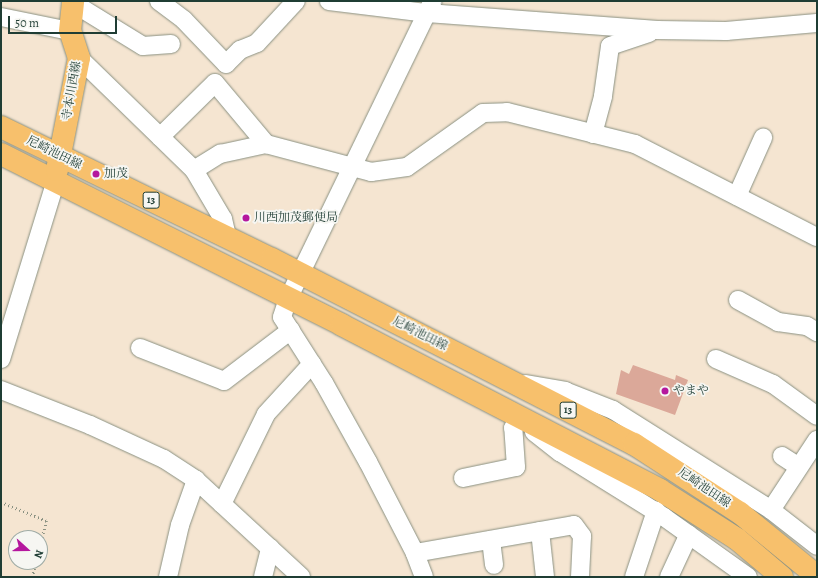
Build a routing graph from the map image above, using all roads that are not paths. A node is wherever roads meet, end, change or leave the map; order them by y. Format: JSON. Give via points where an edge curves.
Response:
{"nodes":[{"id":1,"x":159,"y":1,"type":"edge"},
{"id":2,"x":296,"y":1,"type":"edge"},
{"id":3,"x":329,"y":1,"type":"edge"},
{"id":4,"x":73,"y":2,"type":"edge"},
{"id":5,"x":430,"y":6,"type":"edge"},
{"id":6,"x":1,"y":17,"type":"edge"},
{"id":7,"x":817,"y":23,"type":"edge"},
{"id":8,"x":657,"y":30,"type":"junction"},
{"id":9,"x":70,"y":31,"type":"junction"},
{"id":10,"x":171,"y":44,"type":"dead end"},
{"id":11,"x":79,"y":58,"type":"junction"},
{"id":12,"x":1,"y":127,"type":"edge"},
{"id":13,"x":593,"y":134,"type":"junction"},
{"id":14,"x":160,"y":137,"type":"junction"},
{"id":15,"x":763,"y":138,"type":"dead end"},
{"id":16,"x":266,"y":144,"type":"junction"},
{"id":17,"x":1,"y":154,"type":"edge"},
{"id":18,"x":59,"y":156,"type":"junction"},
{"id":19,"x":352,"y":168,"type":"junction"},
{"id":20,"x":194,"y":170,"type":"junction"},
{"id":21,"x":55,"y":183,"type":"junction"},
{"id":22,"x":737,"y":196,"type":"junction"},
{"id":23,"x":227,"y":237,"type":"junction"},
{"id":24,"x":817,"y":237,"type":"edge"},
{"id":25,"x":300,"y":274,"type":"junction"},
{"id":26,"x":288,"y":299,"type":"junction"},
{"id":27,"x":738,"y":300,"type":"dead end"},
{"id":28,"x":291,"y":330,"type":"junction"},
{"id":29,"x":817,"y":332,"type":"edge"},
{"id":30,"x":140,"y":348,"type":"dead end"},
{"id":31,"x":1,"y":359,"type":"edge"},
{"id":32,"x":716,"y":359,"type":"dead end"},
{"id":33,"x":312,"y":364,"type":"junction"},
{"id":34,"x":517,"y":383,"type":"junction"},
{"id":35,"x":1,"y":390,"type":"edge"},
{"id":36,"x":512,"y":414,"type":"junction"},
{"id":37,"x":817,"y":416,"type":"edge"},
{"id":38,"x":817,"y":440,"type":"edge"},
{"id":39,"x":782,"y":456,"type":"dead end"},
{"id":40,"x":799,"y":467,"type":"junction"},
{"id":41,"x":463,"y":478,"type":"dead end"},
{"id":42,"x":196,"y":480,"type":"junction"},
{"id":43,"x":222,"y":504,"type":"junction"},
{"id":44,"x":771,"y":510,"type":"junction"},
{"id":45,"x":656,"y":511,"type":"junction"},
{"id":46,"x":540,"y":531,"type":"junction"},
{"id":47,"x":689,"y":534,"type":"junction"},
{"id":48,"x":491,"y":540,"type":"junction"},
{"id":49,"x":817,"y":546,"type":"edge"},
{"id":50,"x":270,"y":548,"type":"junction"},
{"id":51,"x":415,"y":553,"type":"junction"},
{"id":52,"x":494,"y":565,"type":"dead end"},
{"id":53,"x":817,"y":576,"type":"edge"},
{"id":54,"x":168,"y":577,"type":"edge"},
{"id":55,"x":263,"y":577,"type":"edge"},
{"id":56,"x":301,"y":577,"type":"edge"},
{"id":57,"x":424,"y":577,"type":"edge"},
{"id":58,"x":544,"y":577,"type":"edge"},
{"id":59,"x":580,"y":577,"type":"edge"},
{"id":60,"x":634,"y":577,"type":"edge"},
{"id":61,"x":669,"y":577,"type":"edge"},
{"id":62,"x":748,"y":577,"type":"edge"},
{"id":63,"x":782,"y":577,"type":"edge"}],
"edges":[{"from":1,"to":2,"type":"street","via":[[184,20],[226,64],[240,50],[257,43]]},
{"from":3,"to":5,"type":"street"},
{"from":4,"to":9,"type":"main road","name":"寺本川西線"},
{"from":4,"to":10,"type":"street","via":[[143,46]]},
{"from":5,"to":8,"type":"street"},
{"from":5,"to":19,"type":"street"},
{"from":6,"to":9,"type":"street"},
{"from":7,"to":8,"type":"street","via":[[726,31]]},
{"from":8,"to":13,"type":"street","via":[[610,46],[603,96]]},
{"from":9,"to":11,"type":"main road","name":"寺本川西線"},
{"from":11,"to":14,"type":"street"},
{"from":11,"to":18,"type":"main road","name":"寺本川西線"},
{"from":12,"to":18,"type":"main road","name":"尼崎池田線","number":"13"},
{"from":13,"to":19,"type":"street","via":[[507,112],[483,113],[407,167],[371,172]]},
{"from":13,"to":22,"type":"street","via":[[635,144]]},
{"from":14,"to":16,"type":"street","via":[[215,84]]},
{"from":14,"to":20,"type":"street"},
{"from":15,"to":22,"type":"street"},
{"from":16,"to":19,"type":"street"},
{"from":16,"to":20,"type":"street","via":[[220,154]]},
{"from":17,"to":21,"type":"main road","name":"尼崎池田線","number":"13"},
{"from":18,"to":21,"type":"main road","name":"寺本川西線"},
{"from":18,"to":23,"type":"main road","name":"尼崎池田線","number":"13"},
{"from":19,"to":25,"type":"street"},
{"from":20,"to":23,"type":"street","via":[[223,219]]},
{"from":21,"to":26,"type":"main road","name":"尼崎池田線","number":"13"},
{"from":21,"to":31,"type":"street"},
{"from":22,"to":24,"type":"street"},
{"from":23,"to":25,"type":"main road","name":"尼崎池田線","number":"13"},
{"from":25,"to":26,"type":"street"},
{"from":25,"to":34,"type":"main road","name":"尼崎池田線","number":"13"},
{"from":26,"to":28,"type":"street","via":[[282,317]]},
{"from":26,"to":36,"type":"main road","name":"尼崎池田線","number":"13"},
{"from":27,"to":29,"type":"street","via":[[778,322],[807,326]]},
{"from":28,"to":30,"type":"street","via":[[224,381]]},
{"from":28,"to":33,"type":"street"},
{"from":32,"to":37,"type":"street","via":[[772,384]]},
{"from":33,"to":43,"type":"street","via":[[266,414]]},
{"from":33,"to":51,"type":"street","via":[[368,462]]},
{"from":34,"to":44,"type":"street","via":[[565,391],[614,410]]},
{"from":34,"to":53,"type":"main road","name":"尼崎池田線","number":"13","via":[[634,444],[704,488],[740,513]]},
{"from":35,"to":42,"type":"street","via":[[90,425],[164,459]]},
{"from":36,"to":41,"type":"street","via":[[516,467]]},
{"from":36,"to":45,"type":"street","via":[[560,452]]},
{"from":36,"to":63,"type":"main road","name":"尼崎池田線","number":"13","via":[[660,490],[737,539]]},
{"from":38,"to":40,"type":"street"},
{"from":39,"to":40,"type":"street"},
{"from":40,"to":44,"type":"street"},
{"from":42,"to":43,"type":"street"},
{"from":42,"to":54,"type":"street","via":[[180,525]]},
{"from":43,"to":50,"type":"street"},
{"from":44,"to":49,"type":"street"},
{"from":45,"to":47,"type":"street"},
{"from":45,"to":60,"type":"street"},
{"from":46,"to":48,"type":"street"},
{"from":46,"to":58,"type":"street"},
{"from":46,"to":59,"type":"street","via":[[574,525],[582,536]]},
{"from":47,"to":61,"type":"street"},
{"from":47,"to":62,"type":"street"},
{"from":48,"to":51,"type":"street"},
{"from":48,"to":52,"type":"street"},
{"from":50,"to":55,"type":"street"},
{"from":50,"to":56,"type":"street"},
{"from":51,"to":57,"type":"street"}]}
